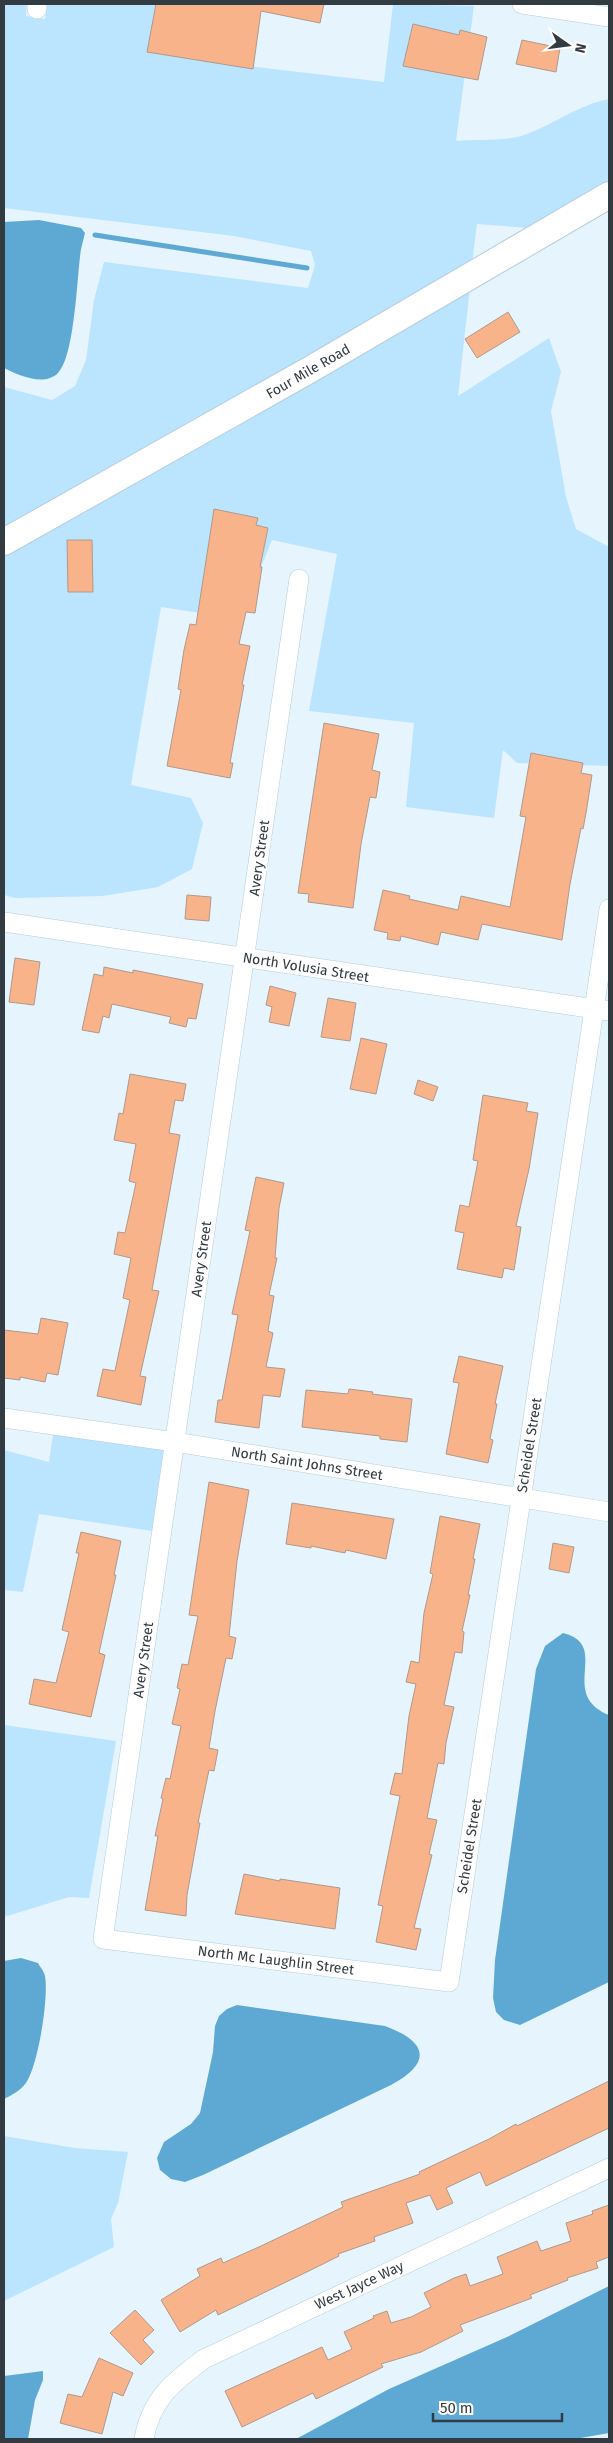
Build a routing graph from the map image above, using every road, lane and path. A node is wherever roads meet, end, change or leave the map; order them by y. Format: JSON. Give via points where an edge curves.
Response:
{"nodes":[{"id":1,"x":522,"y":4,"type":"edge"},
{"id":2,"x":609,"y":17,"type":"edge"},
{"id":3,"x":609,"y":195,"type":"edge"},
{"id":4,"x":4,"y":542,"type":"edge"},
{"id":5,"x":299,"y":579,"type":"dead end"},
{"id":6,"x":609,"y":909,"type":"edge"},
{"id":7,"x":4,"y":922,"type":"edge"},
{"id":8,"x":244,"y":958,"type":"junction"},
{"id":9,"x":602,"y":1010,"type":"edge"},
{"id":10,"x":4,"y":1418,"type":"edge"},
{"id":11,"x":175,"y":1442,"type":"junction"},
{"id":12,"x":521,"y":1498,"type":"junction"},
{"id":13,"x":609,"y":1512,"type":"edge"},
{"id":14,"x":103,"y":1939,"type":"joint"},
{"id":15,"x":449,"y":1982,"type":"joint"},
{"id":16,"x":609,"y":2168,"type":"edge"},
{"id":17,"x":144,"y":2439,"type":"edge"}],
"edges":[{"from":1,"to":2,"type":"street"},
{"from":3,"to":4,"type":"main road","name":"Four Mile Road","via":[[311,369]]},
{"from":5,"to":8,"type":"street","name":"Avery Street"},
{"from":6,"to":9,"type":"street","name":"Scheidel Street"},
{"from":7,"to":8,"type":"street","name":"North Volusia Street"},
{"from":8,"to":9,"type":"street","name":"North Volusia Street"},
{"from":8,"to":11,"type":"street","name":"Avery Street"},
{"from":9,"to":12,"type":"street","name":"Scheidel Street"},
{"from":10,"to":11,"type":"street","name":"North Saint Johns Street"},
{"from":11,"to":12,"type":"street","name":"North Saint Johns Street"},
{"from":11,"to":14,"type":"street","name":"Avery Street"},
{"from":12,"to":13,"type":"street","name":"North Saint Johns Street"},
{"from":12,"to":15,"type":"street","name":"Scheidel Street"},
{"from":14,"to":15,"type":"street","name":"North Mc Laughlin Street"},
{"from":16,"to":17,"type":"street","name":"West Jayce Way","via":[[204,2359],[171,2384],[147,2418]]}]}
